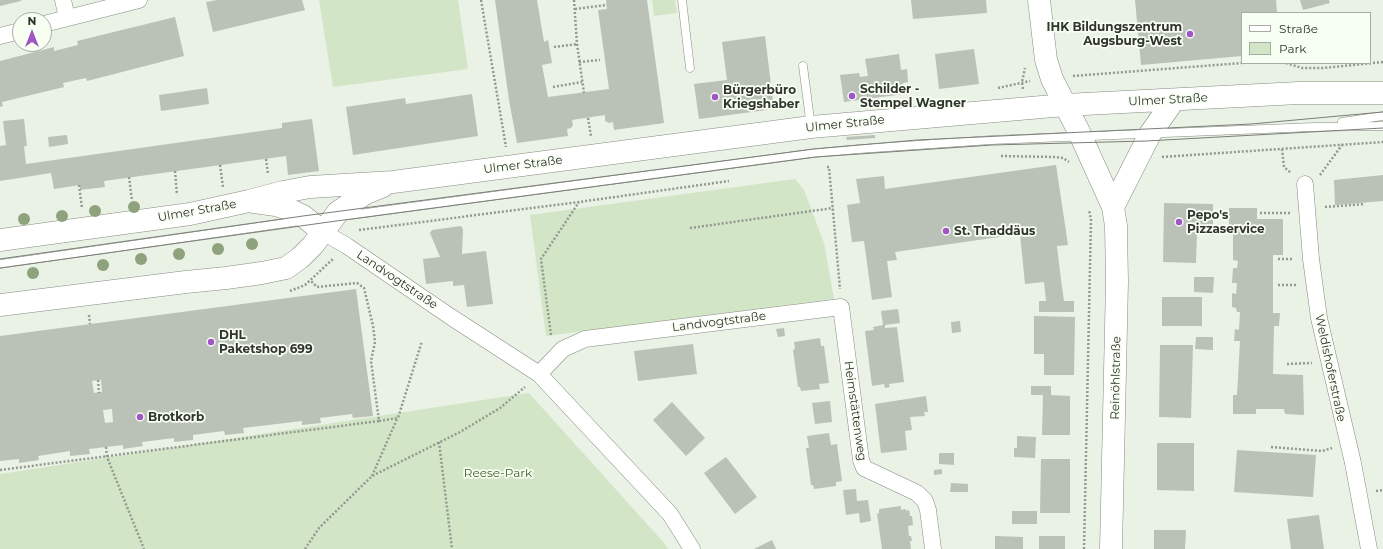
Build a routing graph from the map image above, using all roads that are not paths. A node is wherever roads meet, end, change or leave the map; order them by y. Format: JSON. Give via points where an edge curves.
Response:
{"nodes":[{"id":1,"x":63,"y":0,"type":"edge"},
{"id":2,"x":139,"y":0,"type":"edge"},
{"id":3,"x":682,"y":0,"type":"edge"},
{"id":4,"x":1039,"y":0,"type":"edge"},
{"id":5,"x":67,"y":18,"type":"junction"},
{"id":6,"x":52,"y":22,"type":"edge"},
{"id":7,"x":12,"y":33,"type":"edge"},
{"id":8,"x":0,"y":36,"type":"edge"},
{"id":9,"x":803,"y":66,"type":"dead end"},
{"id":10,"x":690,"y":68,"type":"dead end"},
{"id":11,"x":1383,"y":77,"type":"edge"},
{"id":12,"x":1299,"y":93,"type":"junction"},
{"id":13,"x":1383,"y":93,"type":"edge"},
{"id":14,"x":1174,"y":100,"type":"junction"},
{"id":15,"x":1065,"y":105,"type":"junction"},
{"id":16,"x":1383,"y":116,"type":"edge"},
{"id":17,"x":1383,"y":126,"type":"edge"},
{"id":18,"x":811,"y":127,"type":"junction"},
{"id":19,"x":1314,"y":127,"type":"junction"},
{"id":20,"x":1150,"y":134,"type":"junction"},
{"id":21,"x":1081,"y":137,"type":"junction"},
{"id":22,"x":393,"y":182,"type":"junction"},
{"id":23,"x":1305,"y":184,"type":"road end"},
{"id":24,"x":249,"y":201,"type":"junction"},
{"id":25,"x":1113,"y":207,"type":"junction"},
{"id":26,"x":321,"y":223,"type":"junction"},
{"id":27,"x":0,"y":240,"type":"edge"},
{"id":28,"x":0,"y":264,"type":"edge"},
{"id":29,"x":0,"y":305,"type":"edge"},
{"id":30,"x":841,"y":307,"type":"joint"},
{"id":31,"x":539,"y":374,"type":"junction"},
{"id":32,"x":692,"y":549,"type":"edge"},
{"id":33,"x":933,"y":549,"type":"edge"},
{"id":34,"x":1111,"y":549,"type":"edge"},
{"id":35,"x":1369,"y":549,"type":"edge"}],
"edges":[{"from":1,"to":5,"type":"street"},
{"from":2,"to":5,"type":"street"},
{"from":3,"to":10,"type":"lane"},
{"from":4,"to":15,"type":"street","name":"Reinöhlstraße","via":[[1046,60]]},
{"from":5,"to":6,"type":"street"},
{"from":7,"to":8,"type":"street"},
{"from":9,"to":18,"type":"lane"},
{"from":11,"to":12,"type":"street","name":"Ulmer Straße"},
{"from":12,"to":13,"type":"street","name":"Ulmer Straße"},
{"from":12,"to":14,"type":"street","name":"Ulmer Straße"},
{"from":14,"to":15,"type":"street","name":"Ulmer Straße"},
{"from":14,"to":20,"type":"street"},
{"from":15,"to":18,"type":"street","name":"Ulmer Straße"},
{"from":15,"to":21,"type":"street","name":"Reinöhlstraße"},
{"from":16,"to":19,"type":"lane"},
{"from":17,"to":19,"type":"lane"},
{"from":18,"to":22,"type":"street","name":"Ulmer Straße"},
{"from":19,"to":20,"type":"lane"},
{"from":20,"to":21,"type":"lane"},
{"from":20,"to":25,"type":"street"},
{"from":21,"to":25,"type":"street","name":"Reinöhlstraße"},
{"from":21,"to":26,"type":"lane","via":[[992,140],[815,153]]},
{"from":22,"to":24,"type":"street","name":"Ulmer Straße","via":[[310,187]]},
{"from":22,"to":26,"type":"street","name":"Ulmer Straße","via":[[366,193]]},
{"from":23,"to":35,"type":"street","name":"Weldishoferstraße","via":[[1319,318]]},
{"from":24,"to":26,"type":"street","name":"Landvogtstraße","via":[[276,205]]},
{"from":24,"to":27,"type":"street","name":"Ulmer Straße","via":[[190,214]]},
{"from":25,"to":34,"type":"street","name":"Reinöhlstraße","via":[[1117,282]]},
{"from":26,"to":28,"type":"lane"},
{"from":26,"to":29,"type":"street","name":"Ulmer Straße","via":[[300,258],[286,268],[226,278]]},
{"from":26,"to":31,"type":"street","name":"Landvogtstraße","via":[[347,246]]},
{"from":30,"to":31,"type":"street","name":"Landvogtstraße","via":[[585,339],[563,349]]},
{"from":30,"to":33,"type":"street","name":"Heimstättenweg","via":[[864,468],[917,493],[925,501]]},
{"from":31,"to":32,"type":"street","name":"Landvogtstraße","via":[[670,514]]}]}
